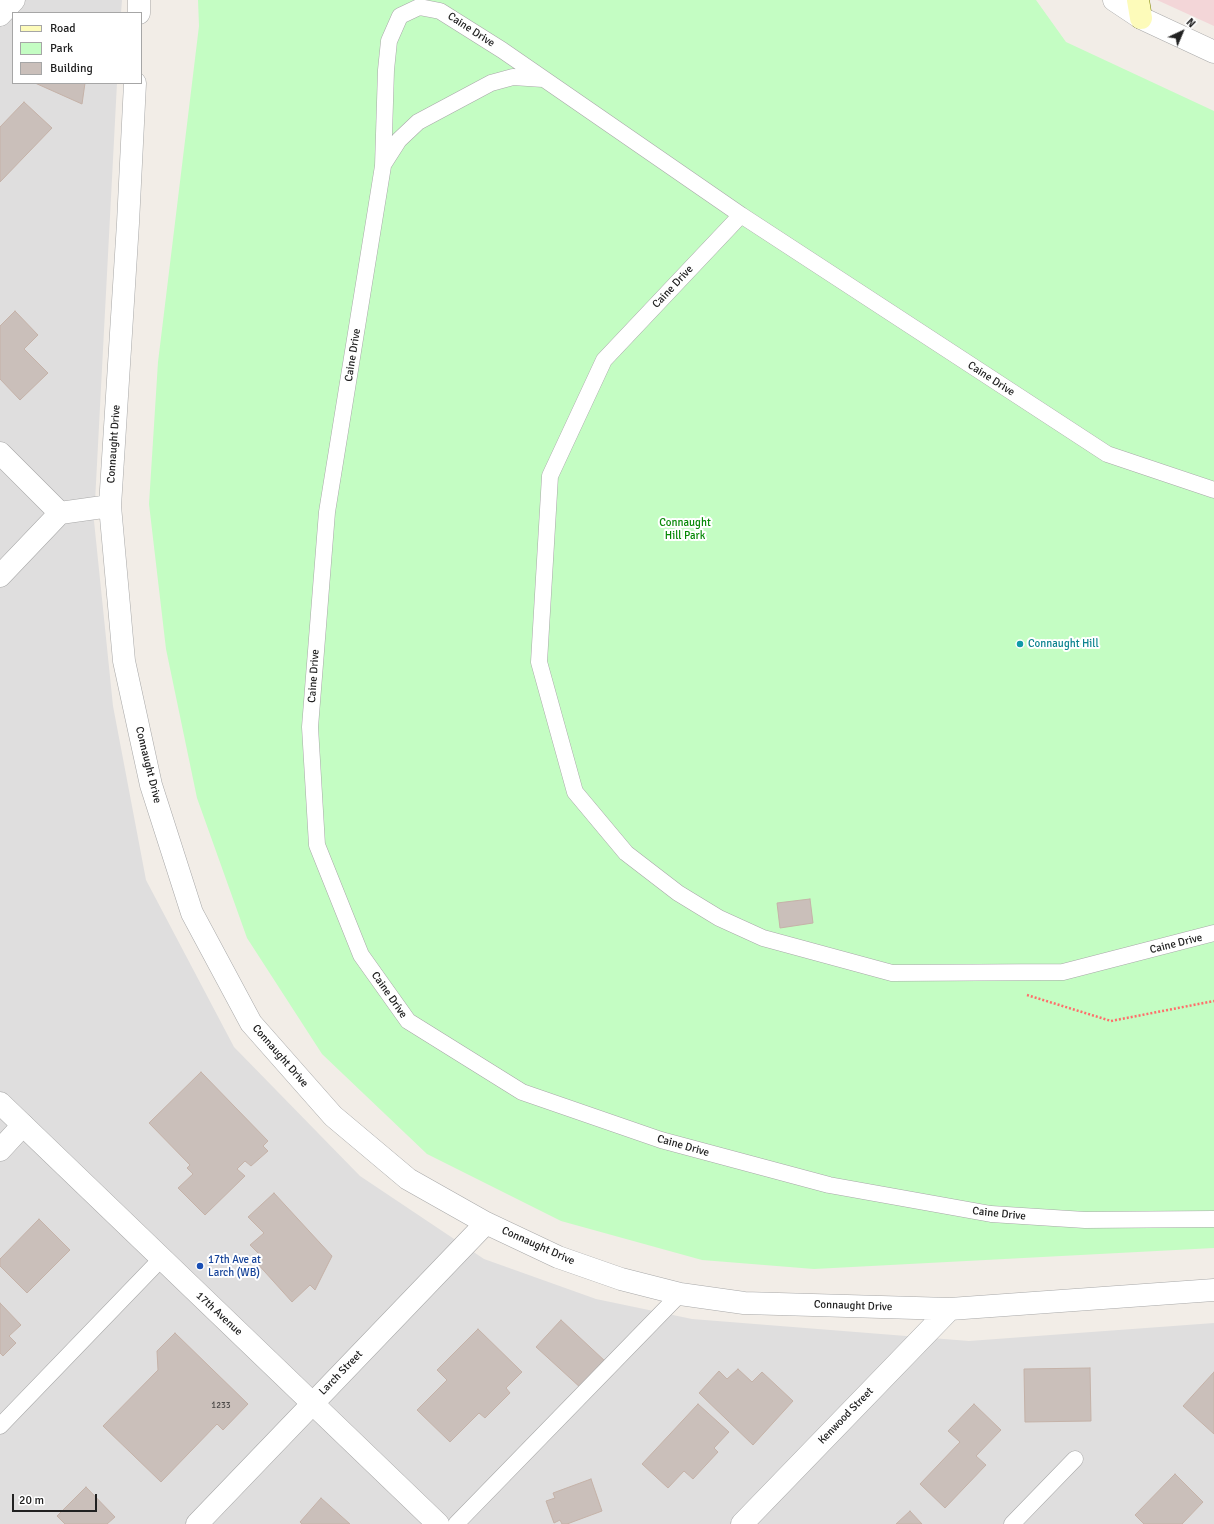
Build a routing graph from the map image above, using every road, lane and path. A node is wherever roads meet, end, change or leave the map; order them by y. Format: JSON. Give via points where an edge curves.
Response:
{"nodes":[{"id":1,"x":14,"y":0,"type":"edge"},
{"id":2,"x":139,"y":0,"type":"edge"},
{"id":3,"x":1114,"y":0,"type":"edge"},
{"id":4,"x":1140,"y":9,"type":"edge"},
{"id":5,"x":139,"y":12,"type":"edge"},
{"id":6,"x":0,"y":15,"type":"edge"},
{"id":7,"x":1214,"y":52,"type":"edge"},
{"id":8,"x":544,"y":79,"type":"junction"},
{"id":9,"x":135,"y":84,"type":"edge"},
{"id":10,"x":383,"y":166,"type":"junction"},
{"id":11,"x":741,"y":215,"type":"junction"},
{"id":12,"x":0,"y":453,"type":"edge"},
{"id":13,"x":1214,"y":490,"type":"edge"},
{"id":14,"x":110,"y":506,"type":"junction"},
{"id":15,"x":60,"y":513,"type":"junction"},
{"id":16,"x":0,"y":576,"type":"edge"},
{"id":17,"x":1214,"y":933,"type":"edge"},
{"id":18,"x":1000,"y":972,"type":"junction"},
{"id":19,"x":1214,"y":1001,"type":"edge"},
{"id":20,"x":0,"y":1103,"type":"edge"},
{"id":21,"x":23,"y":1126,"type":"junction"},
{"id":22,"x":0,"y":1150,"type":"edge"},
{"id":23,"x":1214,"y":1219,"type":"edge"},
{"id":24,"x":486,"y":1223,"type":"junction"},
{"id":25,"x":161,"y":1259,"type":"junction"},
{"id":26,"x":1214,"y":1290,"type":"edge"},
{"id":27,"x":680,"y":1294,"type":"junction"},
{"id":28,"x":950,"y":1309,"type":"junction"},
{"id":29,"x":313,"y":1403,"type":"junction"},
{"id":30,"x":0,"y":1426,"type":"edge"},
{"id":31,"x":1075,"y":1459,"type":"dead end"},
{"id":32,"x":197,"y":1524,"type":"edge"},
{"id":33,"x":438,"y":1524,"type":"edge"},
{"id":34,"x":456,"y":1524,"type":"edge"},
{"id":35,"x":742,"y":1524,"type":"edge"},
{"id":36,"x":1012,"y":1524,"type":"edge"}],
"edges":[{"from":1,"to":6,"type":"street"},
{"from":2,"to":5,"type":"street"},
{"from":3,"to":4,"type":"street"},
{"from":4,"to":7,"type":"street"},
{"from":8,"to":10,"type":"lane","name":"Caine Drive","via":[[513,77],[491,83],[418,122],[399,140]]},
{"from":8,"to":10,"type":"lane","name":"Caine Drive","via":[[440,10],[419,7],[400,16],[389,41]]},
{"from":8,"to":11,"type":"lane","name":"Caine Drive"},
{"from":9,"to":14,"type":"street","name":"Connaught Drive"},
{"from":10,"to":23,"type":"lane","name":"Caine Drive","via":[[327,512],[310,727],[317,844],[361,955],[408,1021],[522,1092],[661,1140],[828,1185],[990,1214],[1085,1220]]},
{"from":11,"to":13,"type":"lane","name":"Caine Drive","via":[[1107,454]]},
{"from":11,"to":18,"type":"lane","name":"Caine Drive","via":[[604,360],[550,476],[539,662],[575,792],[626,853],[678,893],[719,918],[763,938],[892,972]]},
{"from":12,"to":15,"type":"street"},
{"from":14,"to":15,"type":"street"},
{"from":14,"to":24,"type":"street","name":"Connaught Drive","via":[[124,661],[151,785],[192,913],[251,1023],[333,1116],[408,1179]]},
{"from":15,"to":16,"type":"street"},
{"from":17,"to":18,"type":"lane","name":"Caine Drive","via":[[1063,972]]},
{"from":18,"to":19,"type":"path","via":[[1029,997],[1111,1021]]},
{"from":20,"to":21,"type":"street","name":"17th Avenue"},
{"from":21,"to":22,"type":"street"},
{"from":21,"to":25,"type":"street","name":"17th Avenue"},
{"from":24,"to":27,"type":"street","name":"Connaught Drive","via":[[558,1257],[621,1279]]},
{"from":24,"to":29,"type":"street","name":"Larch Street"},
{"from":25,"to":29,"type":"street","name":"17th Avenue"},
{"from":25,"to":30,"type":"lane"},
{"from":26,"to":28,"type":"street","name":"Connaught Drive"},
{"from":27,"to":28,"type":"street","name":"Connaught Drive","via":[[744,1303]]},
{"from":27,"to":34,"type":"lane"},
{"from":28,"to":35,"type":"street","name":"Kenwood Street"},
{"from":29,"to":32,"type":"street","name":"Larch Street"},
{"from":29,"to":33,"type":"street","name":"17th Avenue"},
{"from":31,"to":36,"type":"lane"}]}
